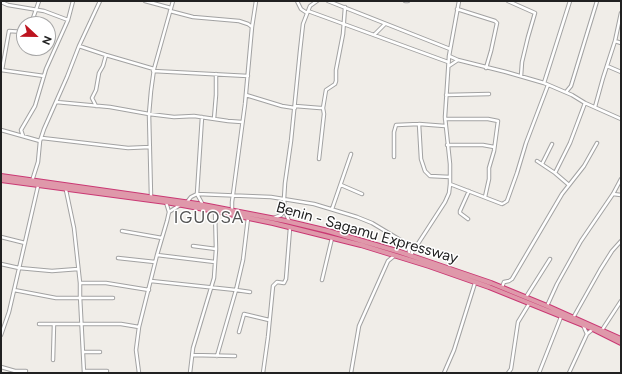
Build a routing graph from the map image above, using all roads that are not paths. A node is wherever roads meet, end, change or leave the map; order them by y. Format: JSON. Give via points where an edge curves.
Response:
{"nodes":[{"id":1,"x":38,"y":1,"type":"edge"},
{"id":2,"x":73,"y":1,"type":"edge"},
{"id":3,"x":100,"y":1,"type":"edge"},
{"id":4,"x":145,"y":1,"type":"edge"},
{"id":5,"x":173,"y":1,"type":"edge"},
{"id":6,"x":256,"y":1,"type":"edge"},
{"id":7,"x":297,"y":1,"type":"edge"},
{"id":8,"x":317,"y":1,"type":"edge"},
{"id":9,"x":328,"y":1,"type":"edge"},
{"id":10,"x":344,"y":1,"type":"edge"},
{"id":11,"x":459,"y":1,"type":"edge"},
{"id":12,"x":508,"y":1,"type":"edge"},
{"id":13,"x":570,"y":1,"type":"edge"},
{"id":14,"x":597,"y":1,"type":"edge"},
{"id":15,"x":1,"y":2,"type":"edge"},
{"id":16,"x":343,"y":6,"type":"junction"},
{"id":17,"x":170,"y":9,"type":"junction"},
{"id":18,"x":457,"y":9,"type":"junction"},
{"id":19,"x":36,"y":10,"type":"junction"},
{"id":20,"x":308,"y":12,"type":"junction"},
{"id":21,"x":621,"y":13,"type":"edge"},
{"id":22,"x":33,"y":16,"type":"edge"},
{"id":23,"x":68,"y":20,"type":"junction"},
{"id":24,"x":344,"y":24,"type":"junction"},
{"id":25,"x":385,"y":24,"type":"junction"},
{"id":26,"x":252,"y":27,"type":"junction"},
{"id":27,"x":16,"y":31,"type":"edge"},
{"id":28,"x":374,"y":35,"type":"junction"},
{"id":29,"x":615,"y":41,"type":"junction"},
{"id":30,"x":621,"y":43,"type":"edge"},
{"id":31,"x":78,"y":46,"type":"junction"},
{"id":32,"x":450,"y":49,"type":"junction"},
{"id":33,"x":106,"y":56,"type":"junction"},
{"id":34,"x":449,"y":56,"type":"junction"},
{"id":35,"x":458,"y":60,"type":"junction"},
{"id":36,"x":448,"y":62,"type":"junction"},
{"id":37,"x":448,"y":66,"type":"junction"},
{"id":38,"x":607,"y":66,"type":"junction"},
{"id":39,"x":486,"y":68,"type":"junction"},
{"id":40,"x":1,"y":70,"type":"edge"},
{"id":41,"x":154,"y":70,"type":"junction"},
{"id":42,"x":621,"y":72,"type":"edge"},
{"id":43,"x":216,"y":74,"type":"junction"},
{"id":44,"x":44,"y":76,"type":"junction"},
{"id":45,"x":248,"y":76,"type":"junction"},
{"id":46,"x":521,"y":76,"type":"junction"},
{"id":47,"x":544,"y":83,"type":"junction"},
{"id":48,"x":548,"y":85,"type":"junction"},
{"id":49,"x":566,"y":92,"type":"junction"},
{"id":50,"x":489,"y":94,"type":"dead end"},
{"id":51,"x":246,"y":95,"type":"junction"},
{"id":52,"x":446,"y":95,"type":"junction"},
{"id":53,"x":56,"y":102,"type":"junction"},
{"id":54,"x":585,"y":103,"type":"junction"},
{"id":55,"x":96,"y":106,"type":"junction"},
{"id":56,"x":295,"y":107,"type":"junction"},
{"id":57,"x":595,"y":107,"type":"junction"},
{"id":58,"x":323,"y":108,"type":"junction"},
{"id":59,"x":149,"y":114,"type":"junction"},
{"id":60,"x":202,"y":117,"type":"junction"},
{"id":61,"x":214,"y":119,"type":"junction"},
{"id":62,"x":445,"y":119,"type":"junction"},
{"id":63,"x":621,"y":119,"type":"edge"},
{"id":64,"x":242,"y":122,"type":"junction"},
{"id":65,"x":419,"y":124,"type":"junction"},
{"id":66,"x":445,"y":126,"type":"junction"},
{"id":67,"x":1,"y":130,"type":"edge"},
{"id":68,"x":23,"y":136,"type":"junction"},
{"id":69,"x":41,"y":140,"type":"junction"},
{"id":70,"x":597,"y":143,"type":"dead end"},
{"id":71,"x":552,"y":144,"type":"dead end"},
{"id":72,"x":447,"y":146,"type":"junction"},
{"id":73,"x":494,"y":147,"type":"junction"},
{"id":74,"x":150,"y":148,"type":"junction"},
{"id":75,"x":351,"y":154,"type":"dead end"},
{"id":76,"x":394,"y":157,"type":"dead end"},
{"id":77,"x":319,"y":159,"type":"dead end"},
{"id":78,"x":537,"y":160,"type":"dead end"},
{"id":79,"x":542,"y":164,"type":"junction"},
{"id":80,"x":554,"y":173,"type":"junction"},
{"id":81,"x":1,"y":176,"type":"edge"},
{"id":82,"x":450,"y":177,"type":"junction"},
{"id":83,"x":621,"y":179,"type":"edge"},
{"id":84,"x":1,"y":180,"type":"edge"},
{"id":85,"x":32,"y":181,"type":"junction"},
{"id":86,"x":450,"y":184,"type":"junction"},
{"id":87,"x":341,"y":185,"type":"junction"},
{"id":88,"x":568,"y":185,"type":"junction"},
{"id":89,"x":38,"y":186,"type":"junction"},
{"id":90,"x":66,"y":190,"type":"junction"},
{"id":91,"x":469,"y":191,"type":"junction"},
{"id":92,"x":197,"y":194,"type":"junction"},
{"id":93,"x":362,"y":194,"type":"dead end"},
{"id":94,"x":613,"y":194,"type":"junction"},
{"id":95,"x":621,"y":195,"type":"edge"},
{"id":96,"x":151,"y":196,"type":"junction"},
{"id":97,"x":233,"y":196,"type":"junction"},
{"id":98,"x":485,"y":197,"type":"junction"},
{"id":99,"x":284,"y":199,"type":"junction"},
{"id":100,"x":147,"y":200,"type":"junction"},
{"id":101,"x":166,"y":202,"type":"junction"},
{"id":102,"x":187,"y":202,"type":"junction"},
{"id":103,"x":181,"y":205,"type":"junction"},
{"id":104,"x":203,"y":205,"type":"junction"},
{"id":105,"x":332,"y":209,"type":"junction"},
{"id":106,"x":232,"y":210,"type":"junction"},
{"id":107,"x":215,"y":211,"type":"junction"},
{"id":108,"x":285,"y":211,"type":"junction"},
{"id":109,"x":169,"y":212,"type":"junction"},
{"id":110,"x":248,"y":218,"type":"junction"},
{"id":111,"x":272,"y":218,"type":"junction"},
{"id":112,"x":468,"y":219,"type":"dead end"},
{"id":113,"x":289,"y":222,"type":"junction"},
{"id":114,"x":290,"y":227,"type":"junction"},
{"id":115,"x":122,"y":231,"type":"dead end"},
{"id":116,"x":1,"y":237,"type":"edge"},
{"id":117,"x":162,"y":238,"type":"junction"},
{"id":118,"x":332,"y":238,"type":"junction"},
{"id":119,"x":621,"y":241,"type":"edge"},
{"id":120,"x":25,"y":243,"type":"junction"},
{"id":121,"x":192,"y":246,"type":"dead end"},
{"id":122,"x":216,"y":249,"type":"junction"},
{"id":123,"x":157,"y":255,"type":"junction"},
{"id":124,"x":394,"y":255,"type":"junction"},
{"id":125,"x":409,"y":257,"type":"junction"},
{"id":126,"x":118,"y":258,"type":"dead end"},
{"id":127,"x":550,"y":259,"type":"dead end"},
{"id":128,"x":155,"y":262,"type":"junction"},
{"id":129,"x":216,"y":262,"type":"junction"},
{"id":130,"x":1,"y":264,"type":"edge"},
{"id":131,"x":19,"y":268,"type":"junction"},
{"id":132,"x":78,"y":269,"type":"junction"},
{"id":133,"x":322,"y":280,"type":"dead end"},
{"id":134,"x":151,"y":281,"type":"junction"},
{"id":135,"x":476,"y":282,"type":"junction"},
{"id":136,"x":80,"y":283,"type":"junction"},
{"id":137,"x":490,"y":285,"type":"junction"},
{"id":138,"x":502,"y":287,"type":"junction"},
{"id":139,"x":211,"y":288,"type":"junction"},
{"id":140,"x":14,"y":290,"type":"junction"},
{"id":141,"x":148,"y":290,"type":"junction"},
{"id":142,"x":236,"y":290,"type":"junction"},
{"id":143,"x":250,"y":292,"type":"dead end"},
{"id":144,"x":526,"y":297,"type":"junction"},
{"id":145,"x":80,"y":298,"type":"junction"},
{"id":146,"x":113,"y":298,"type":"dead end"},
{"id":147,"x":621,"y":301,"type":"edge"},
{"id":148,"x":529,"y":304,"type":"junction"},
{"id":149,"x":547,"y":306,"type":"junction"},
{"id":150,"x":561,"y":316,"type":"junction"},
{"id":151,"x":572,"y":319,"type":"junction"},
{"id":152,"x":269,"y":320,"type":"junction"},
{"id":153,"x":39,"y":324,"type":"dead end"},
{"id":154,"x":54,"y":324,"type":"junction"},
{"id":155,"x":81,"y":324,"type":"junction"},
{"id":156,"x":583,"y":325,"type":"junction"},
{"id":157,"x":140,"y":327,"type":"junction"},
{"id":158,"x":593,"y":330,"type":"junction"},
{"id":159,"x":602,"y":330,"type":"junction"},
{"id":160,"x":239,"y":332,"type":"dead end"},
{"id":161,"x":1,"y":334,"type":"edge"},
{"id":162,"x":586,"y":334,"type":"junction"},
{"id":163,"x":621,"y":339,"type":"edge"},
{"id":164,"x":621,"y":343,"type":"edge"},
{"id":165,"x":84,"y":352,"type":"junction"},
{"id":166,"x":100,"y":352,"type":"dead end"},
{"id":167,"x":192,"y":355,"type":"junction"},
{"id":168,"x":217,"y":356,"type":"junction"},
{"id":169,"x":234,"y":356,"type":"dead end"},
{"id":170,"x":53,"y":360,"type":"dead end"},
{"id":171,"x":1,"y":366,"type":"edge"},
{"id":172,"x":26,"y":371,"type":"dead end"},
{"id":173,"x":107,"y":371,"type":"dead end"},
{"id":174,"x":84,"y":372,"type":"edge"},
{"id":175,"x":139,"y":373,"type":"edge"},
{"id":176,"x":190,"y":373,"type":"edge"},
{"id":177,"x":263,"y":373,"type":"edge"},
{"id":178,"x":350,"y":373,"type":"edge"},
{"id":179,"x":444,"y":373,"type":"edge"},
{"id":180,"x":508,"y":373,"type":"edge"},
{"id":181,"x":539,"y":373,"type":"edge"},
{"id":182,"x":569,"y":373,"type":"edge"}],
"edges":[{"from":1,"to":19,"type":"street"},
{"from":2,"to":23,"type":"street"},
{"from":3,"to":31,"type":"street"},
{"from":4,"to":17,"type":"street"},
{"from":5,"to":17,"type":"street"},
{"from":6,"to":26,"type":"street"},
{"from":7,"to":20,"type":"street","via":[[300,9]]},
{"from":8,"to":20,"type":"street","via":[[310,6]]},
{"from":9,"to":16,"type":"street"},
{"from":10,"to":16,"type":"street"},
{"from":11,"to":18,"type":"street"},
{"from":12,"to":46,"type":"street","via":[[535,14],[522,62]]},
{"from":13,"to":47,"type":"street"},
{"from":14,"to":49,"type":"street","via":[[572,86]]},
{"from":15,"to":19,"type":"street"},
{"from":16,"to":24,"type":"street"},
{"from":16,"to":25,"type":"street"},
{"from":17,"to":26,"type":"street","via":[[194,17],[239,21]]},
{"from":17,"to":41,"type":"street"},
{"from":18,"to":32,"type":"street"},
{"from":18,"to":39,"type":"street","via":[[497,23]]},
{"from":19,"to":22,"type":"street"},
{"from":19,"to":23,"type":"street"},
{"from":20,"to":24,"type":"street"},
{"from":20,"to":56,"type":"street","via":[[303,24]]},
{"from":21,"to":29,"type":"street"},
{"from":23,"to":44,"type":"street"},
{"from":24,"to":28,"type":"street"},
{"from":24,"to":58,"type":"street","via":[[336,82],[326,90]]},
{"from":25,"to":28,"type":"street"},
{"from":25,"to":32,"type":"street"},
{"from":26,"to":45,"type":"street"},
{"from":27,"to":40,"type":"street","via":[[9,31]]},
{"from":28,"to":36,"type":"street"},
{"from":29,"to":30,"type":"street"},
{"from":29,"to":38,"type":"street"},
{"from":31,"to":33,"type":"street"},
{"from":31,"to":53,"type":"street"},
{"from":32,"to":34,"type":"street"},
{"from":33,"to":41,"type":"street"},
{"from":33,"to":55,"type":"street","via":[[92,98]]},
{"from":34,"to":35,"type":"street"},
{"from":34,"to":36,"type":"street"},
{"from":35,"to":37,"type":"street"},
{"from":35,"to":39,"type":"street"},
{"from":36,"to":37,"type":"street"},
{"from":37,"to":52,"type":"street"},
{"from":38,"to":42,"type":"street"},
{"from":38,"to":57,"type":"street"},
{"from":39,"to":46,"type":"street"},
{"from":40,"to":44,"type":"street"},
{"from":41,"to":43,"type":"street"},
{"from":41,"to":59,"type":"street"},
{"from":43,"to":45,"type":"street"},
{"from":43,"to":61,"type":"street"},
{"from":44,"to":68,"type":"street","via":[[35,106],[21,130]]},
{"from":45,"to":51,"type":"street"},
{"from":46,"to":47,"type":"street"},
{"from":47,"to":48,"type":"street"},
{"from":48,"to":49,"type":"street"},
{"from":48,"to":98,"type":"street","via":[[507,200],[502,204]]},
{"from":49,"to":54,"type":"street"},
{"from":50,"to":52,"type":"street"},
{"from":51,"to":56,"type":"street","via":[[282,106]]},
{"from":51,"to":64,"type":"street"},
{"from":52,"to":62,"type":"street"},
{"from":53,"to":55,"type":"street"},
{"from":53,"to":69,"type":"street"},
{"from":54,"to":57,"type":"street"},
{"from":54,"to":80,"type":"street","via":[[570,143]]},
{"from":55,"to":59,"type":"street"},
{"from":56,"to":58,"type":"street"},
{"from":56,"to":99,"type":"street"},
{"from":57,"to":63,"type":"street"},
{"from":58,"to":77,"type":"street"},
{"from":59,"to":60,"type":"street"},
{"from":59,"to":74,"type":"street"},
{"from":60,"to":61,"type":"street"},
{"from":60,"to":92,"type":"street"},
{"from":61,"to":64,"type":"street"},
{"from":62,"to":66,"type":"street"},
{"from":62,"to":73,"type":"street","via":[[497,120]]},
{"from":64,"to":97,"type":"street"},
{"from":65,"to":66,"type":"street"},
{"from":65,"to":76,"type":"street","via":[[396,125]]},
{"from":65,"to":82,"type":"street","via":[[421,159],[425,171],[430,176]]},
{"from":66,"to":72,"type":"street"},
{"from":67,"to":68,"type":"street"},
{"from":68,"to":69,"type":"street"},
{"from":69,"to":74,"type":"street"},
{"from":69,"to":85,"type":"street"},
{"from":70,"to":88,"type":"street","via":[[584,166]]},
{"from":71,"to":79,"type":"street"},
{"from":72,"to":73,"type":"street","via":[[483,144]]},
{"from":72,"to":82,"type":"street"},
{"from":73,"to":98,"type":"street"},
{"from":74,"to":96,"type":"street"},
{"from":75,"to":87,"type":"street"},
{"from":78,"to":79,"type":"street"},
{"from":79,"to":80,"type":"street"},
{"from":80,"to":88,"type":"street"},
{"from":81,"to":85,"type":"highway","name":"Benin - Sagamu Expressway"},
{"from":82,"to":86,"type":"street"},
{"from":83,"to":94,"type":"street"},
{"from":84,"to":89,"type":"highway"},
{"from":85,"to":96,"type":"highway","name":"Benin - Sagamu Expressway"},
{"from":86,"to":91,"type":"street"},
{"from":86,"to":125,"type":"street","via":[[445,202]]},
{"from":87,"to":93,"type":"street"},
{"from":87,"to":105,"type":"street"},
{"from":88,"to":138,"type":"street","via":[[512,279],[504,282]]},
{"from":89,"to":90,"type":"highway"},
{"from":89,"to":120,"type":"street"},
{"from":90,"to":100,"type":"highway"},
{"from":90,"to":132,"type":"street","via":[[74,228]]},
{"from":91,"to":98,"type":"street"},
{"from":91,"to":112,"type":"street","via":[[460,211]]},
{"from":92,"to":97,"type":"street"},
{"from":92,"to":102,"type":"street"},
{"from":92,"to":104,"type":"street"},
{"from":94,"to":95,"type":"street"},
{"from":94,"to":149,"type":"street","via":[[581,241]]},
{"from":96,"to":100,"type":"street"},
{"from":96,"to":102,"type":"highway","name":"Benin - Sagamu Expressway"},
{"from":97,"to":99,"type":"street"},
{"from":97,"to":106,"type":"street"},
{"from":99,"to":105,"type":"street"},
{"from":99,"to":108,"type":"street"},
{"from":100,"to":101,"type":"highway"},
{"from":101,"to":103,"type":"highway"},
{"from":101,"to":109,"type":"street"},
{"from":102,"to":104,"type":"highway","name":"Benin - Sagamu Expressway"},
{"from":103,"to":107,"type":"highway"},
{"from":103,"to":109,"type":"street"},
{"from":104,"to":106,"type":"highway","name":"Benin - Sagamu Expressway"},
{"from":105,"to":125,"type":"street","via":[[372,223],[407,244]]},
{"from":106,"to":111,"type":"highway","name":"Benin - Sagamu Expressway"},
{"from":107,"to":110,"type":"highway"},
{"from":107,"to":122,"type":"street"},
{"from":108,"to":111,"type":"street"},
{"from":108,"to":113,"type":"street"},
{"from":109,"to":117,"type":"street"},
{"from":110,"to":114,"type":"highway"},
{"from":110,"to":142,"type":"street"},
{"from":111,"to":113,"type":"highway","name":"Benin - Sagamu Expressway"},
{"from":113,"to":125,"type":"highway","name":"Benin - Sagamu Expressway","via":[[328,231]]},
{"from":114,"to":118,"type":"highway"},
{"from":114,"to":152,"type":"street","via":[[286,279],[272,286]]},
{"from":115,"to":117,"type":"street"},
{"from":116,"to":120,"type":"street"},
{"from":117,"to":123,"type":"street"},
{"from":118,"to":124,"type":"highway"},
{"from":118,"to":133,"type":"street"},
{"from":119,"to":151,"type":"street"},
{"from":120,"to":131,"type":"street"},
{"from":121,"to":122,"type":"street"},
{"from":122,"to":129,"type":"street"},
{"from":123,"to":128,"type":"street"},
{"from":123,"to":129,"type":"street"},
{"from":124,"to":125,"type":"highway"},
{"from":124,"to":178,"type":"street","via":[[388,261],[359,326]]},
{"from":125,"to":135,"type":"highway"},
{"from":125,"to":137,"type":"highway","name":"Benin - Sagamu Expressway"},
{"from":126,"to":128,"type":"street"},
{"from":127,"to":144,"type":"street"},
{"from":128,"to":134,"type":"street"},
{"from":129,"to":139,"type":"street"},
{"from":130,"to":131,"type":"street"},
{"from":131,"to":132,"type":"street","via":[[52,271]]},
{"from":131,"to":140,"type":"street"},
{"from":132,"to":136,"type":"street"},
{"from":134,"to":139,"type":"street"},
{"from":134,"to":141,"type":"street"},
{"from":135,"to":137,"type":"highway"},
{"from":135,"to":179,"type":"street"},
{"from":136,"to":141,"type":"street","via":[[106,283]]},
{"from":136,"to":145,"type":"street"},
{"from":137,"to":138,"type":"highway","name":"Benin - Sagamu Expressway"},
{"from":137,"to":148,"type":"highway"},
{"from":138,"to":144,"type":"highway","name":"Benin - Sagamu Expressway"},
{"from":139,"to":142,"type":"street"},
{"from":139,"to":167,"type":"street"},
{"from":140,"to":145,"type":"street","via":[[56,298]]},
{"from":140,"to":161,"type":"street"},
{"from":141,"to":157,"type":"street"},
{"from":142,"to":143,"type":"street"},
{"from":142,"to":168,"type":"street"},
{"from":144,"to":149,"type":"highway","name":"Benin - Sagamu Expressway"},
{"from":145,"to":146,"type":"street"},
{"from":145,"to":155,"type":"street"},
{"from":147,"to":159,"type":"street"},
{"from":148,"to":150,"type":"highway"},
{"from":148,"to":180,"type":"street","via":[[518,322]]},
{"from":149,"to":151,"type":"highway","name":"Benin - Sagamu Expressway"},
{"from":150,"to":151,"type":"highway"},
{"from":150,"to":181,"type":"street"},
{"from":151,"to":156,"type":"highway"},
{"from":151,"to":159,"type":"highway","name":"Benin - Sagamu Expressway"},
{"from":152,"to":160,"type":"street","via":[[244,314]]},
{"from":152,"to":177,"type":"street"},
{"from":153,"to":154,"type":"street"},
{"from":154,"to":155,"type":"street"},
{"from":154,"to":170,"type":"street"},
{"from":155,"to":157,"type":"street","via":[[121,324]]},
{"from":155,"to":165,"type":"street"},
{"from":156,"to":158,"type":"highway"},
{"from":156,"to":162,"type":"street"},
{"from":157,"to":175,"type":"street","via":[[136,350]]},
{"from":158,"to":162,"type":"street"},
{"from":158,"to":164,"type":"highway"},
{"from":159,"to":163,"type":"highway","name":"Benin - Sagamu Expressway"},
{"from":162,"to":182,"type":"street"},
{"from":165,"to":166,"type":"street"},
{"from":165,"to":174,"type":"street"},
{"from":167,"to":168,"type":"street"},
{"from":167,"to":176,"type":"street"},
{"from":168,"to":169,"type":"street"},
{"from":171,"to":172,"type":"street","via":[[15,371]]},
{"from":173,"to":174,"type":"street"}]}
